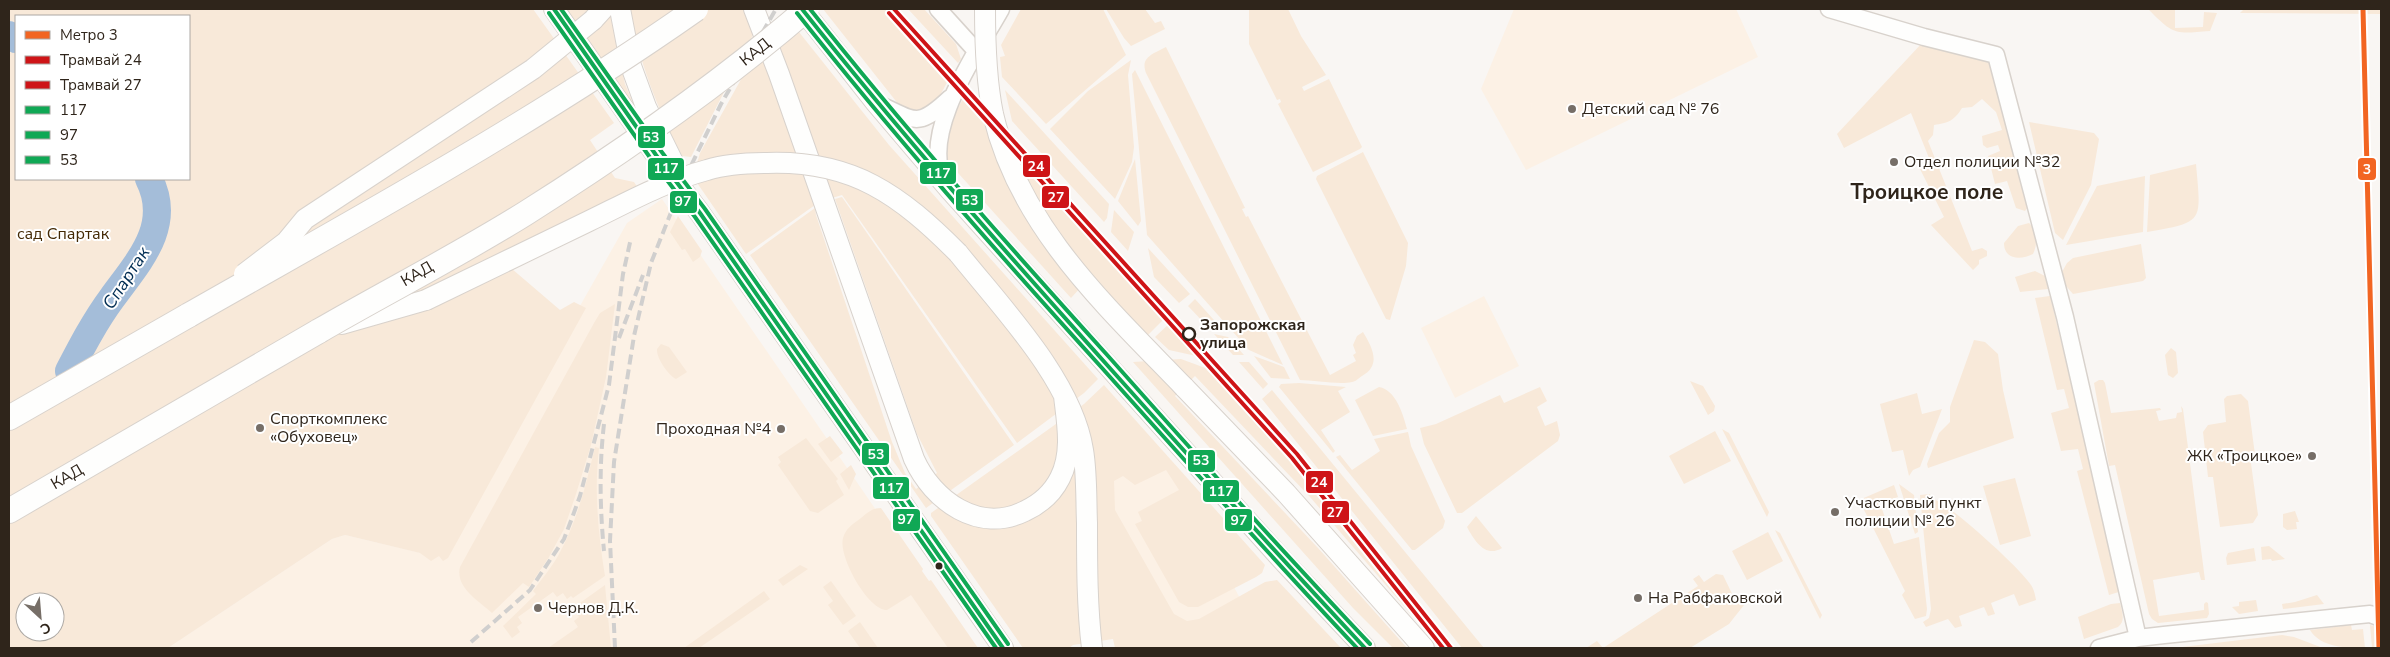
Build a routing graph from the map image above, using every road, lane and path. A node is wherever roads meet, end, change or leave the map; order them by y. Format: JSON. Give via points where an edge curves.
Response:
{"nodes":[{"id":1,"x":554,"y":9,"type":"edge"},
{"id":2,"x":603,"y":9,"type":"edge"},
{"id":3,"x":620,"y":9,"type":"edge"},
{"id":4,"x":696,"y":9,"type":"edge"},
{"id":5,"x":754,"y":9,"type":"edge"},
{"id":6,"x":802,"y":9,"type":"edge"},
{"id":7,"x":807,"y":9,"type":"edge"},
{"id":8,"x":938,"y":9,"type":"edge"},
{"id":9,"x":985,"y":9,"type":"edge"},
{"id":10,"x":1001,"y":9,"type":"edge"},
{"id":11,"x":1829,"y":9,"type":"edge"},
{"id":12,"x":977,"y":52,"type":"junction"},
{"id":13,"x":952,"y":97,"type":"junction"},
{"id":14,"x":876,"y":103,"type":"junction"},
{"id":15,"x":949,"y":189,"type":"junction"},
{"id":16,"x":700,"y":213,"type":"junction"},
{"id":17,"x":189,"y":316,"type":"junction"},
{"id":18,"x":319,"y":331,"type":"junction"},
{"id":19,"x":1064,"y":396,"type":"junction"},
{"id":20,"x":9,"y":418,"type":"edge"},
{"id":21,"x":9,"y":511,"type":"edge"},
{"id":22,"x":2381,"y":618,"type":"edge"},
{"id":23,"x":2138,"y":638,"type":"junction"},
{"id":24,"x":1004,"y":648,"type":"edge"},
{"id":25,"x":1092,"y":648,"type":"edge"},
{"id":26,"x":1365,"y":648,"type":"edge"},
{"id":27,"x":1424,"y":648,"type":"edge"},
{"id":28,"x":2099,"y":648,"type":"edge"}],
"edges":[{"from":1,"to":16,"type":"main road"},
{"from":2,"to":17,"type":"main road","bridge":true,"via":[[533,69],[305,219],[286,242]]},
{"from":3,"to":16,"type":"main road","via":[[631,66],[646,107]]},
{"from":4,"to":17,"type":"highway","bridge":true,"via":[[617,64],[468,156]]},
{"from":5,"to":19,"type":"main road","via":[[914,459],[928,484],[961,512],[990,519],[1004,519],[1038,505],[1061,477],[1065,462],[1069,437]]},
{"from":6,"to":14,"type":"main road"},
{"from":7,"to":18,"type":"highway","name":"КАД","bridge":true,"via":[[757,52],[671,117],[525,213]]},
{"from":8,"to":12,"type":"street"},
{"from":9,"to":27,"type":"main road","bridge":true,"via":[[985,52],[993,114],[1008,160],[1028,204],[1066,259],[1103,302],[1286,493]]},
{"from":10,"to":12,"type":"street"},
{"from":11,"to":23,"type":"street","via":[[1996,55],[2065,317]]},
{"from":12,"to":13,"type":"street"},
{"from":13,"to":14,"type":"street","via":[[927,118],[915,120]]},
{"from":13,"to":15,"type":"street","via":[[940,131],[938,149],[939,169]]},
{"from":14,"to":15,"type":"main road"},
{"from":15,"to":26,"type":"main road"},
{"from":16,"to":24,"type":"main road"},
{"from":17,"to":20,"type":"highway"},
{"from":18,"to":19,"type":"main road","bridge":true,"via":[[426,300],[654,189],[708,169],[785,162],[818,165],[872,184],[922,217],[958,253],[1015,323]]},
{"from":18,"to":21,"type":"highway","name":"КАД"},
{"from":19,"to":25,"type":"main road","via":[[1084,450]]},
{"from":22,"to":23,"type":"street","via":[[2370,614]]},
{"from":23,"to":28,"type":"street"}]}
